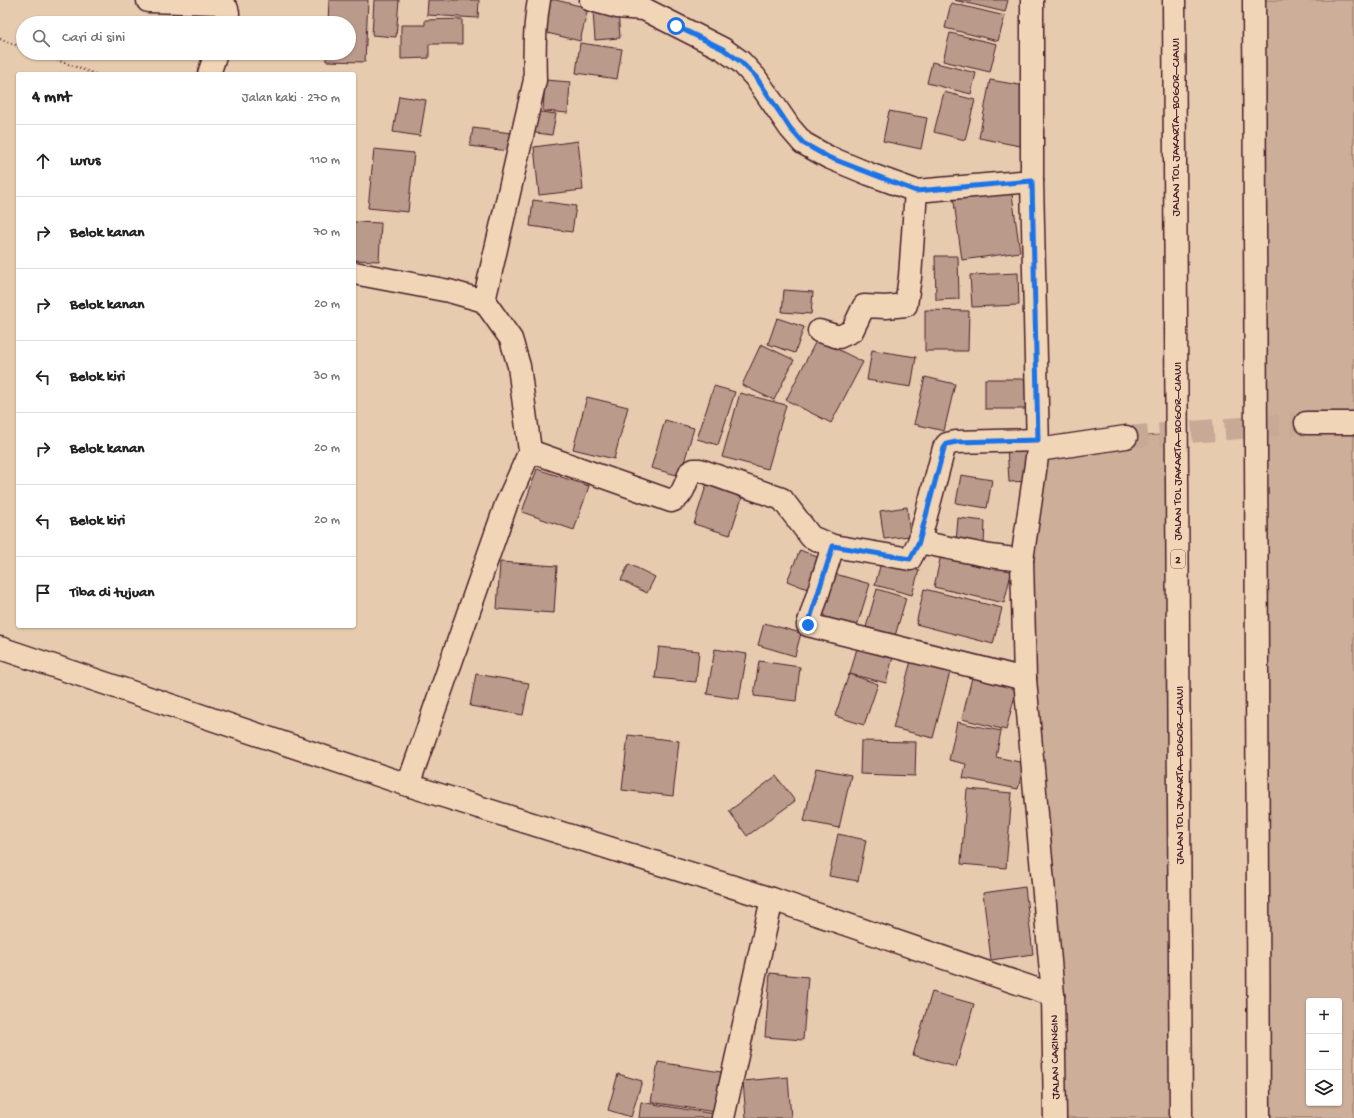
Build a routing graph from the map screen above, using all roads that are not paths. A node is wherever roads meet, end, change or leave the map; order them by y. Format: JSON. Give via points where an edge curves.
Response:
{"nodes":[{"id":1,"x":144,"y":0,"type":"edge"},
{"id":2,"x":539,"y":0,"type":"edge"},
{"id":3,"x":591,"y":0,"type":"edge"},
{"id":4,"x":1032,"y":0,"type":"edge"},
{"id":5,"x":1174,"y":0,"type":"edge"},
{"id":6,"x":1254,"y":0,"type":"edge"},
{"id":7,"x":227,"y":16,"type":"edge"},
{"id":8,"x":214,"y":60,"type":"edge"},
{"id":9,"x":210,"y":72,"type":"edge"},
{"id":10,"x":1032,"y":181,"type":"junction"},
{"id":11,"x":916,"y":191,"type":"junction"},
{"id":12,"x":356,"y":273,"type":"edge"},
{"id":13,"x":484,"y":301,"type":"junction"},
{"id":14,"x":819,"y":331,"type":"dead end"},
{"id":15,"x":1306,"y":423,"type":"tunnel mouth"},
{"id":16,"x":1354,"y":423,"type":"edge"},
{"id":17,"x":1126,"y":437,"type":"tunnel mouth"},
{"id":18,"x":1038,"y":445,"type":"junction"},
{"id":19,"x":530,"y":451,"type":"junction"},
{"id":20,"x":919,"y":542,"type":"junction"},
{"id":21,"x":833,"y":546,"type":"junction"},
{"id":22,"x":1022,"y":560,"type":"junction"},
{"id":23,"x":0,"y":648,"type":"edge"},
{"id":24,"x":1025,"y":679,"type":"junction"},
{"id":25,"x":408,"y":785,"type":"junction"},
{"id":26,"x":772,"y":899,"type":"junction"},
{"id":27,"x":1053,"y":995,"type":"junction"},
{"id":28,"x":723,"y":1118,"type":"edge"},
{"id":29,"x":1055,"y":1118,"type":"edge"},
{"id":30,"x":1181,"y":1118,"type":"edge"},
{"id":31,"x":1259,"y":1118,"type":"edge"}],
"edges":[{"from":1,"to":7,"type":"main road","via":[[218,3],[227,9]]},
{"from":2,"to":13,"type":"main road","via":[[535,22],[535,80]]},
{"from":3,"to":11,"type":"main road","via":[[617,7],[644,9],[723,49],[756,77],[803,143],[828,157]]},
{"from":4,"to":10,"type":"main road","name":"JALAN CARINGIN"},
{"from":5,"to":30,"type":"main road","name":"JALAN TOL JAKARTA–BOGOR–CIAWI","number":"2"},
{"from":6,"to":31,"type":"main road"},
{"from":8,"to":9,"type":"main road"},
{"from":10,"to":11,"type":"main road"},
{"from":10,"to":18,"type":"main road","name":"JALAN CARINGIN"},
{"from":11,"to":14,"type":"main road","via":[[906,305],[864,306],[852,331],[839,337]]},
{"from":12,"to":13,"type":"main road","via":[[449,291]]},
{"from":13,"to":19,"type":"main road","via":[[511,339],[519,366]]},
{"from":15,"to":16,"type":"main road"},
{"from":17,"to":18,"type":"main road"},
{"from":18,"to":20,"type":"main road","via":[[956,442],[947,444]]},
{"from":18,"to":22,"type":"main road","name":"JALAN CARINGIN"},
{"from":19,"to":21,"type":"main road","via":[[671,501],[680,496],[690,472],[700,470],[782,499],[811,537]]},
{"from":19,"to":25,"type":"main road","via":[[506,505]]},
{"from":20,"to":21,"type":"main road","via":[[910,559]]},
{"from":20,"to":22,"type":"main road"},
{"from":21,"to":24,"type":"main road","via":[[808,625]]},
{"from":22,"to":24,"type":"main road","name":"JALAN CARINGIN"},
{"from":23,"to":25,"type":"main road"},
{"from":24,"to":27,"type":"main road","name":"JALAN CARINGIN"},
{"from":25,"to":26,"type":"main road"},
{"from":26,"to":27,"type":"main road"},
{"from":26,"to":28,"type":"main road"},
{"from":27,"to":29,"type":"main road","name":"JALAN CARINGIN"}]}
